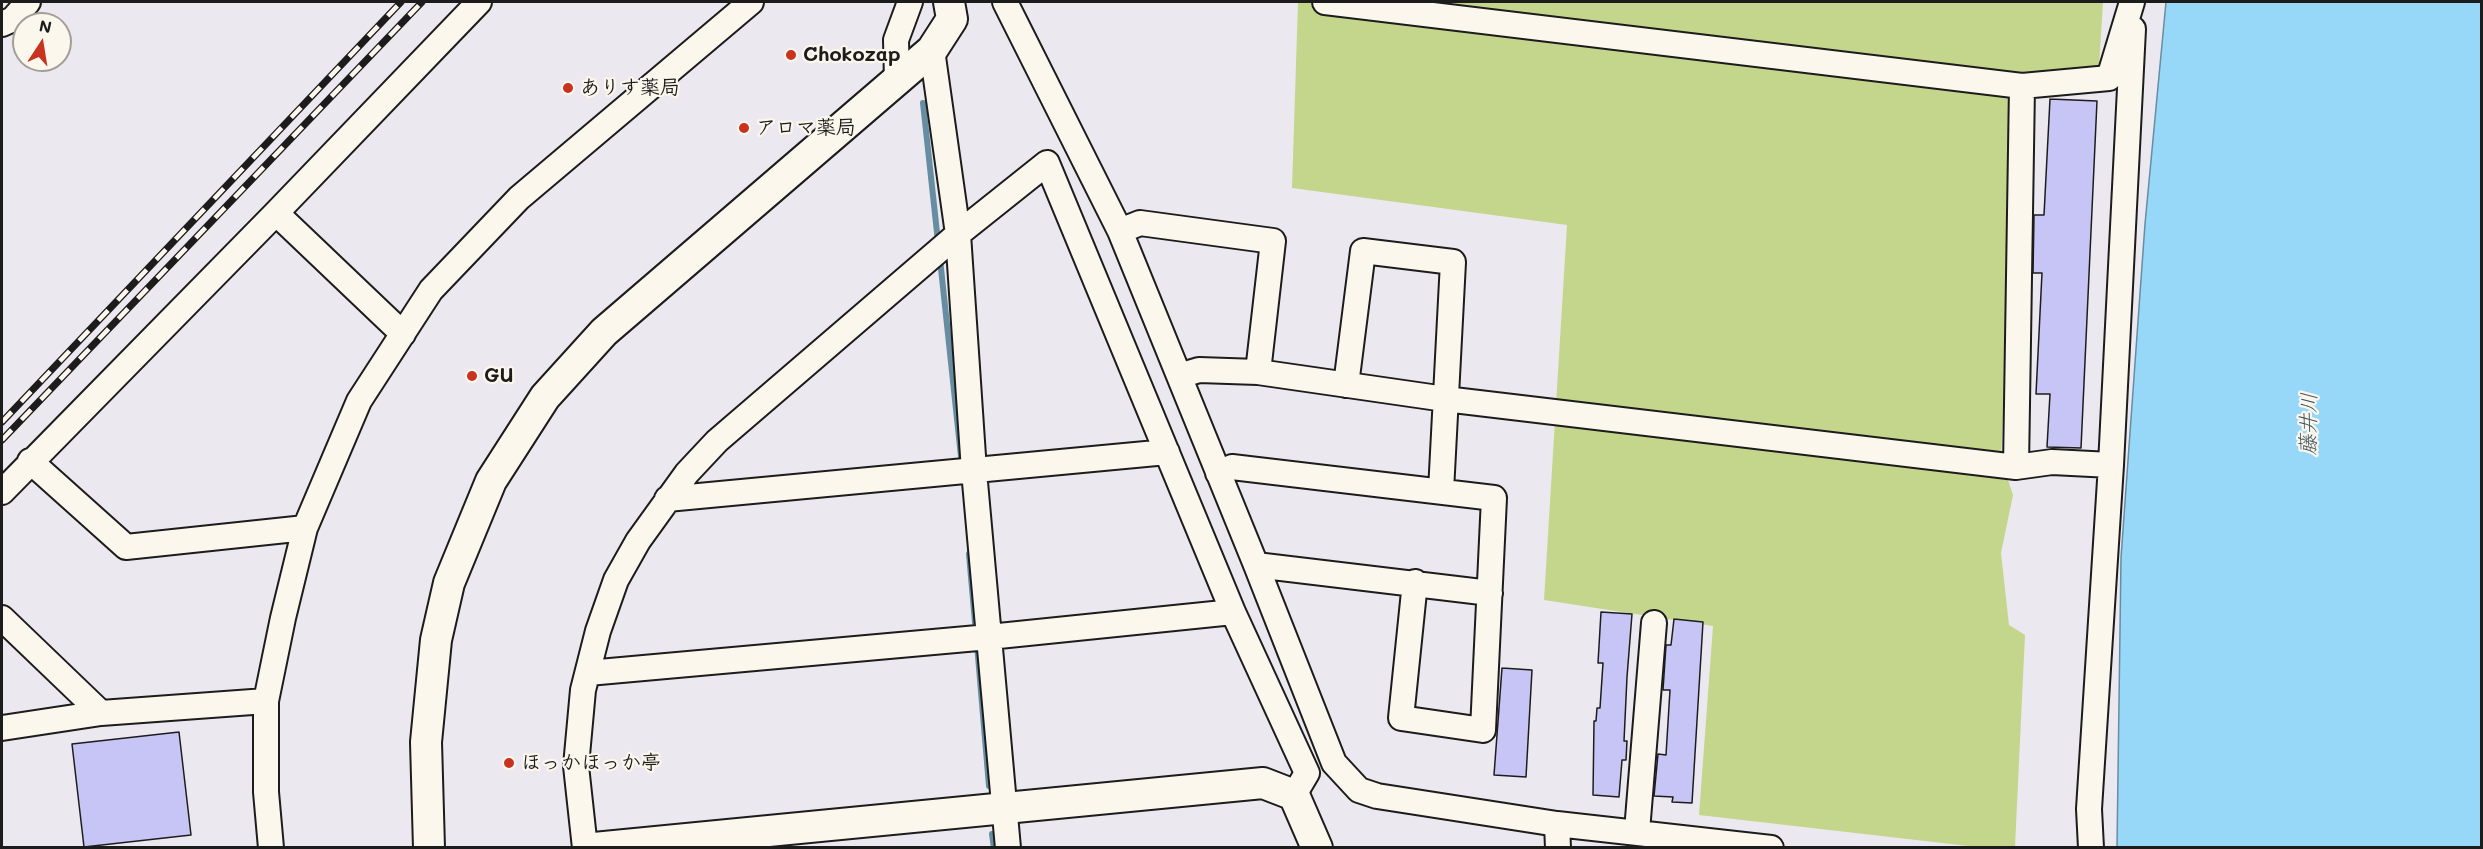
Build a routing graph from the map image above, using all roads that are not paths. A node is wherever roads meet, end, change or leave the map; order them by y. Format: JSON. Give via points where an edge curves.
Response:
{"nodes":[{"id":1,"x":28,"y":2,"type":"edge"},
{"id":2,"x":479,"y":2,"type":"edge"},
{"id":3,"x":751,"y":2,"type":"edge"},
{"id":4,"x":910,"y":2,"type":"edge"},
{"id":5,"x":949,"y":2,"type":"edge"},
{"id":6,"x":1005,"y":2,"type":"edge"},
{"id":7,"x":1325,"y":2,"type":"edge"},
{"id":8,"x":2134,"y":2,"type":"edge"},
{"id":9,"x":2,"y":24,"type":"edge"},
{"id":10,"x":932,"y":50,"type":"junction"},
{"id":11,"x":897,"y":80,"type":"junction"},
{"id":12,"x":2022,"y":86,"type":"junction"},
{"id":13,"x":276,"y":213,"type":"junction"},
{"id":14,"x":1120,"y":231,"type":"junction"},
{"id":15,"x":945,"y":245,"type":"junction"},
{"id":16,"x":403,"y":334,"type":"junction"},
{"id":17,"x":1258,"y":372,"type":"junction"},
{"id":18,"x":1179,"y":376,"type":"junction"},
{"id":19,"x":1346,"y":385,"type":"junction"},
{"id":20,"x":1445,"y":399,"type":"junction"},
{"id":21,"x":1167,"y":453,"type":"junction"},
{"id":22,"x":30,"y":461,"type":"junction"},
{"id":23,"x":2111,"y":465,"type":"junction"},
{"id":24,"x":2016,"y":467,"type":"junction"},
{"id":25,"x":966,"y":472,"type":"junction"},
{"id":26,"x":1218,"y":473,"type":"junction"},
{"id":27,"x":1441,"y":491,"type":"junction"},
{"id":28,"x":2,"y":492,"type":"edge"},
{"id":29,"x":667,"y":499,"type":"junction"},
{"id":30,"x":305,"y":528,"type":"junction"},
{"id":31,"x":1256,"y":565,"type":"junction"},
{"id":32,"x":1415,"y":582,"type":"junction"},
{"id":33,"x":1490,"y":593,"type":"junction"},
{"id":34,"x":1233,"y":612,"type":"junction"},
{"id":35,"x":2,"y":618,"type":"edge"},
{"id":36,"x":1654,"y":623,"type":"dead end"},
{"id":37,"x":980,"y":637,"type":"junction"},
{"id":38,"x":588,"y":673,"type":"junction"},
{"id":39,"x":266,"y":701,"type":"junction"},
{"id":40,"x":101,"y":713,"type":"junction"},
{"id":41,"x":2,"y":728,"type":"edge"},
{"id":42,"x":1334,"y":763,"type":"junction"},
{"id":43,"x":1301,"y":784,"type":"junction"},
{"id":44,"x":1005,"y":807,"type":"junction"},
{"id":45,"x":2089,"y":808,"type":"junction"},
{"id":46,"x":1637,"y":831,"type":"junction"},
{"id":47,"x":1557,"y":836,"type":"edge"},
{"id":48,"x":271,"y":848,"type":"edge"},
{"id":49,"x":429,"y":848,"type":"edge"},
{"id":50,"x":585,"y":848,"type":"edge"},
{"id":51,"x":594,"y":848,"type":"edge"},
{"id":52,"x":1008,"y":848,"type":"edge"},
{"id":53,"x":1317,"y":848,"type":"edge"},
{"id":54,"x":1771,"y":848,"type":"edge"},
{"id":55,"x":2082,"y":848,"type":"edge"},
{"id":56,"x":2091,"y":848,"type":"edge"}],
"edges":[{"from":1,"to":9,"type":"street","via":[[13,20]]},
{"from":2,"to":13,"type":"street"},
{"from":3,"to":16,"type":"street","via":[[519,198],[431,290]]},
{"from":4,"to":11,"type":"street","via":[[896,40]]},
{"from":5,"to":10,"type":"street","via":[[952,19]]},
{"from":6,"to":14,"type":"street"},
{"from":7,"to":12,"type":"street"},
{"from":8,"to":12,"type":"street","via":[[2109,78]]},
{"from":8,"to":23,"type":"street"},
{"from":10,"to":11,"type":"street"},
{"from":10,"to":15,"type":"street"},
{"from":11,"to":49,"type":"street","via":[[604,332],[544,397],[491,481],[449,583],[436,640],[426,742]]},
{"from":12,"to":24,"type":"street"},
{"from":13,"to":16,"type":"street"},
{"from":13,"to":22,"type":"street"},
{"from":14,"to":17,"type":"street","via":[[1140,223],[1273,241]]},
{"from":14,"to":18,"type":"street"},
{"from":15,"to":21,"type":"street","via":[[1047,163]]},
{"from":15,"to":25,"type":"street"},
{"from":15,"to":29,"type":"street","via":[[717,441]]},
{"from":16,"to":30,"type":"street","via":[[359,401]]},
{"from":17,"to":18,"type":"street","via":[[1199,370]]},
{"from":17,"to":19,"type":"street"},
{"from":18,"to":26,"type":"street"},
{"from":19,"to":20,"type":"street"},
{"from":19,"to":20,"type":"street","via":[[1363,251],[1453,262]]},
{"from":20,"to":24,"type":"street"},
{"from":20,"to":27,"type":"street"},
{"from":21,"to":25,"type":"street"},
{"from":21,"to":34,"type":"street"},
{"from":22,"to":28,"type":"street"},
{"from":22,"to":30,"type":"street","via":[[126,547]]},
{"from":23,"to":24,"type":"street","via":[[2052,462]]},
{"from":23,"to":45,"type":"street"},
{"from":25,"to":29,"type":"street"},
{"from":25,"to":37,"type":"street"},
{"from":26,"to":27,"type":"street","via":[[1232,467]]},
{"from":26,"to":31,"type":"street"},
{"from":27,"to":33,"type":"street","via":[[1494,498]]},
{"from":29,"to":38,"type":"street","via":[[616,580]]},
{"from":30,"to":39,"type":"street"},
{"from":31,"to":32,"type":"street"},
{"from":31,"to":42,"type":"street"},
{"from":32,"to":33,"type":"street"},
{"from":32,"to":33,"type":"street","via":[[1401,718],[1482,730]]},
{"from":34,"to":37,"type":"street"},
{"from":34,"to":43,"type":"street"},
{"from":35,"to":40,"type":"street"},
{"from":36,"to":46,"type":"street"},
{"from":37,"to":38,"type":"street"},
{"from":37,"to":44,"type":"street"},
{"from":38,"to":50,"type":"street","via":[[576,766]]},
{"from":39,"to":40,"type":"street"},
{"from":39,"to":48,"type":"street","via":[[266,792]]},
{"from":40,"to":41,"type":"street"},
{"from":42,"to":43,"type":"street"},
{"from":42,"to":47,"type":"street","via":[[1359,790],[1377,796]]},
{"from":43,"to":44,"type":"street","via":[[1263,783]]},
{"from":43,"to":53,"type":"street"},
{"from":44,"to":51,"type":"street"},
{"from":44,"to":52,"type":"street"},
{"from":45,"to":55,"type":"street"},
{"from":45,"to":56,"type":"street"},
{"from":46,"to":47,"type":"street"},
{"from":46,"to":54,"type":"street"}]}
